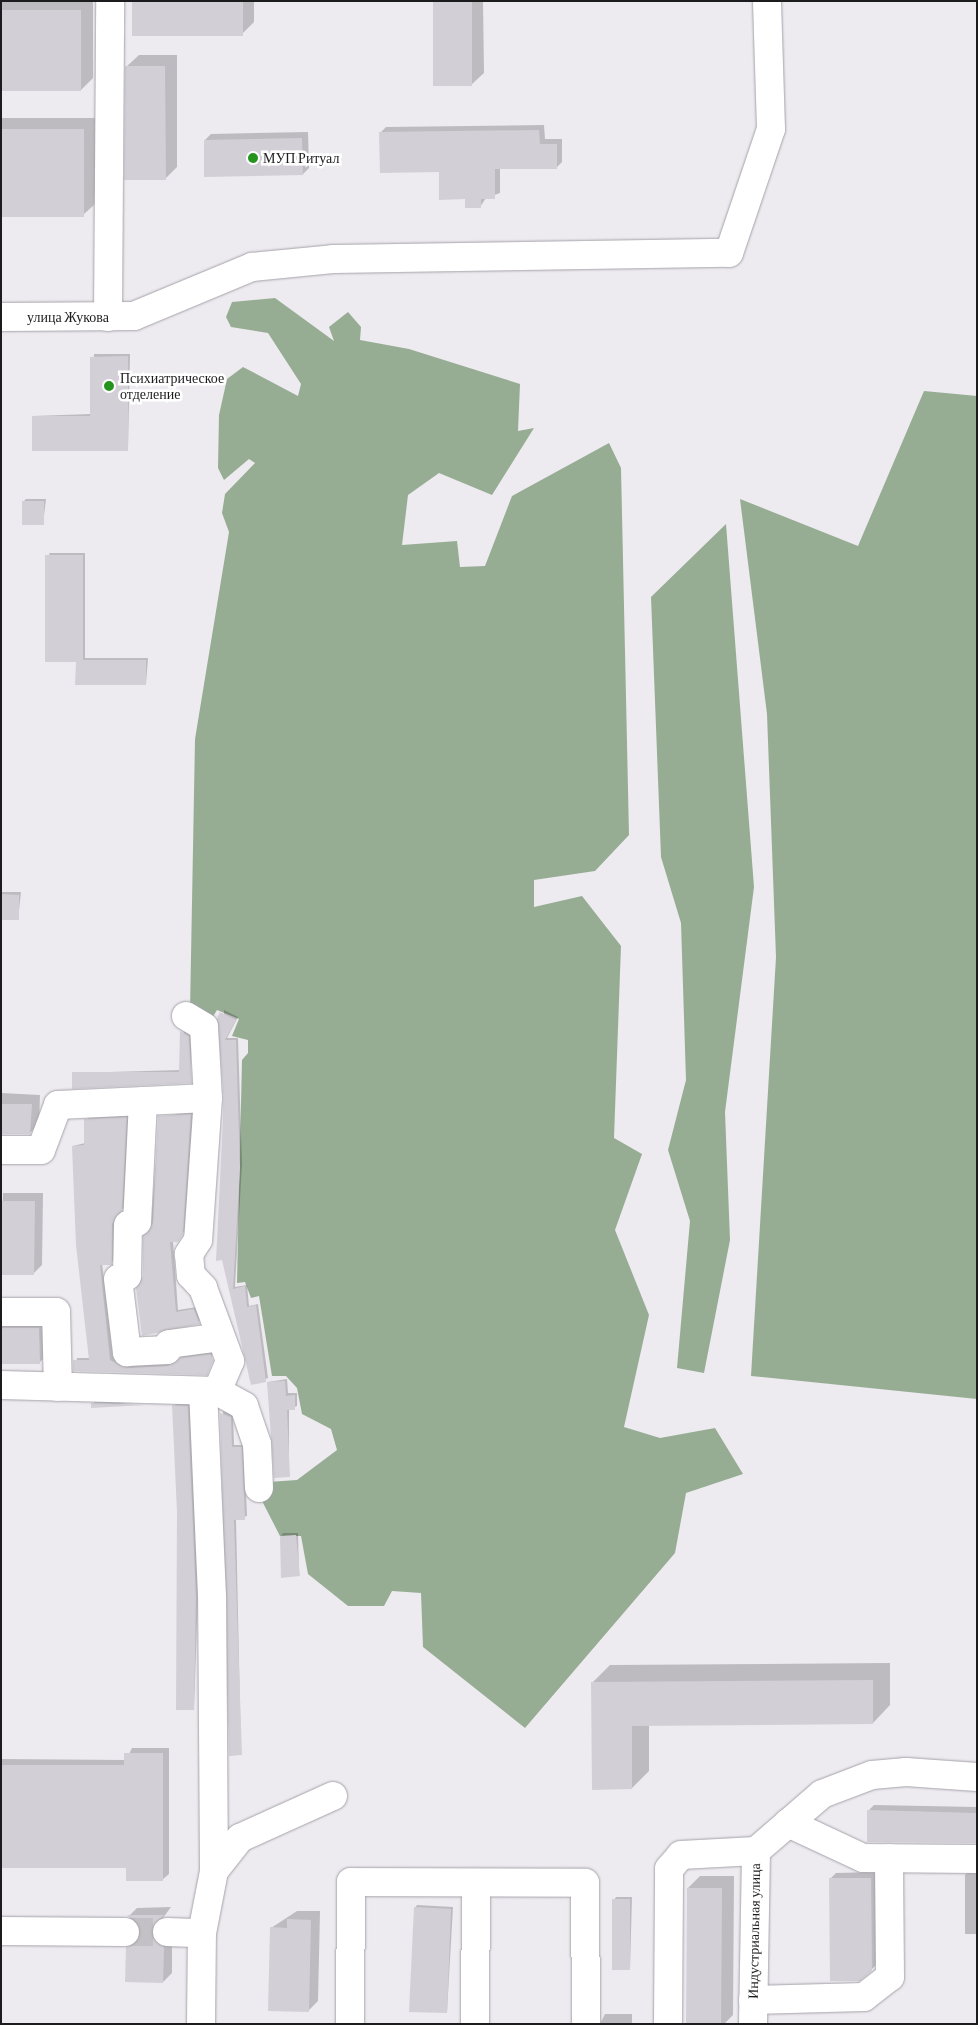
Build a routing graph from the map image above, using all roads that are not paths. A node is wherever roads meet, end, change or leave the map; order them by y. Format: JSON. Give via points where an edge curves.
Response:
{"nodes":[{"id":1,"x":110,"y":1,"type":"edge"},
{"id":2,"x":767,"y":1,"type":"edge"},
{"id":3,"x":121,"y":316,"type":"junction"},
{"id":4,"x":1,"y":317,"type":"edge"},
{"id":5,"x":186,"y":1016,"type":"dead end"},
{"id":6,"x":208,"y":1098,"type":"junction"},
{"id":7,"x":143,"y":1101,"type":"junction"},
{"id":8,"x":1,"y":1150,"type":"edge"},
{"id":9,"x":1,"y":1312,"type":"edge"},
{"id":10,"x":221,"y":1336,"type":"junction"},
{"id":11,"x":1,"y":1385,"type":"edge"},
{"id":12,"x":58,"y":1387,"type":"junction"},
{"id":13,"x":210,"y":1391,"type":"junction"},
{"id":14,"x":259,"y":1488,"type":"dead end"},
{"id":15,"x":977,"y":1777,"type":"edge"},
{"id":16,"x":333,"y":1796,"type":"dead end"},
{"id":17,"x":788,"y":1823,"type":"junction"},
{"id":18,"x":756,"y":1851,"type":"junction"},
{"id":19,"x":889,"y":1858,"type":"junction"},
{"id":20,"x":977,"y":1859,"type":"edge"},
{"id":21,"x":214,"y":1871,"type":"junction"},
{"id":22,"x":476,"y":1883,"type":"junction"},
{"id":23,"x":1,"y":1931,"type":"edge"},
{"id":24,"x":125,"y":1932,"type":"tunnel mouth"},
{"id":25,"x":167,"y":1932,"type":"tunnel mouth"},
{"id":26,"x":202,"y":1932,"type":"junction"},
{"id":27,"x":753,"y":2012,"type":"edge"},
{"id":28,"x":201,"y":2024,"type":"edge"},
{"id":29,"x":350,"y":2024,"type":"edge"},
{"id":30,"x":475,"y":2024,"type":"edge"},
{"id":31,"x":586,"y":2024,"type":"edge"},
{"id":32,"x":668,"y":2024,"type":"edge"}],
"edges":[{"from":1,"to":3,"type":"street"},
{"from":2,"to":3,"type":"street","via":[[771,129],[729,253],[333,259],[252,267]]},
{"from":3,"to":4,"type":"street","name":"улица Жукова"},
{"from":5,"to":6,"type":"street","via":[[204,1027]]},
{"from":6,"to":7,"type":"street"},
{"from":6,"to":10,"type":"street","via":[[198,1240],[189,1254],[191,1274],[204,1288]]},
{"from":7,"to":8,"type":"street","via":[[58,1104],[41,1150]]},
{"from":7,"to":10,"type":"street","via":[[137,1222],[128,1225],[127,1276],[118,1279],[127,1352],[167,1350],[169,1344]]},
{"from":9,"to":12,"type":"street","via":[[56,1312]]},
{"from":10,"to":13,"type":"street","via":[[230,1361]]},
{"from":11,"to":12,"type":"street"},
{"from":12,"to":13,"type":"street"},
{"from":13,"to":14,"type":"street","via":[[244,1406],[257,1444]]},
{"from":13,"to":21,"type":"street"},
{"from":15,"to":17,"type":"street","name":"Индустриальная улица","via":[[906,1772],[872,1775],[822,1794]]},
{"from":16,"to":21,"type":"street","via":[[240,1838]]},
{"from":17,"to":18,"type":"street","name":"Индустриальная улица"},
{"from":17,"to":19,"type":"street","via":[[863,1858]]},
{"from":18,"to":27,"type":"street","name":"Индустриальная улица"},
{"from":18,"to":32,"type":"street","via":[[681,1855],[669,1868]]},
{"from":19,"to":20,"type":"street"},
{"from":19,"to":27,"type":"street","via":[[890,1976],[864,1997]]},
{"from":21,"to":26,"type":"street"},
{"from":22,"to":29,"type":"street","via":[[351,1882]]},
{"from":22,"to":30,"type":"street"},
{"from":22,"to":31,"type":"street","via":[[585,1883]]},
{"from":23,"to":24,"type":"street"},
{"from":25,"to":26,"type":"street"},
{"from":26,"to":28,"type":"street"}]}
